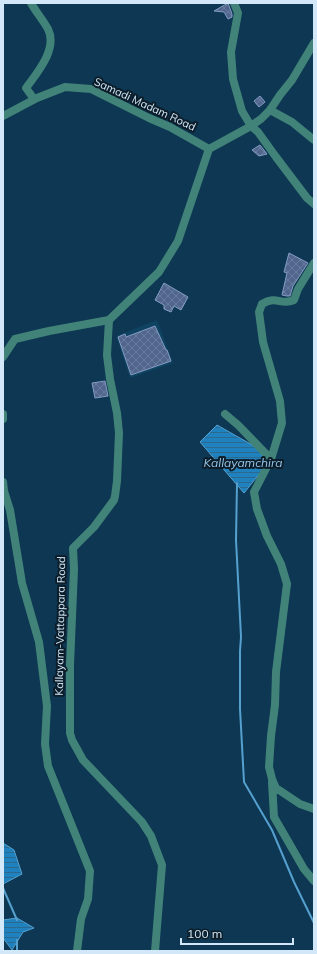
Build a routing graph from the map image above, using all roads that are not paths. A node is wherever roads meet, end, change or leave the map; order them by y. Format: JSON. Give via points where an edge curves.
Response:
{"nodes":[{"id":1,"x":31,"y":3,"type":"edge"},
{"id":2,"x":234,"y":3,"type":"edge"},
{"id":3,"x":314,"y":43,"type":"edge"},
{"id":4,"x":34,"y":99,"type":"junction"},
{"id":5,"x":270,"y":110,"type":"junction"},
{"id":6,"x":3,"y":116,"type":"edge"},
{"id":7,"x":251,"y":126,"type":"junction"},
{"id":8,"x":314,"y":140,"type":"edge"},
{"id":9,"x":209,"y":149,"type":"junction"},
{"id":10,"x":314,"y":204,"type":"edge"},
{"id":11,"x":314,"y":263,"type":"edge"},
{"id":12,"x":109,"y":320,"type":"junction"},
{"id":13,"x":3,"y":357,"type":"edge"},
{"id":14,"x":3,"y":414,"type":"edge"},
{"id":15,"x":225,"y":414,"type":"dead end"},
{"id":16,"x":3,"y":419,"type":"edge"},
{"id":17,"x":271,"y":459,"type":"junction"},
{"id":18,"x":3,"y":482,"type":"edge"},
{"id":19,"x":272,"y":781,"type":"junction"},
{"id":20,"x":314,"y":809,"type":"edge"},
{"id":21,"x":314,"y":881,"type":"edge"},
{"id":22,"x":77,"y":951,"type":"edge"},
{"id":23,"x":155,"y":951,"type":"edge"}],
"edges":[{"from":1,"to":4,"type":"street","via":[[49,30],[51,43],[40,68],[26,88]]},
{"from":2,"to":7,"type":"street","via":[[238,13],[231,52],[233,79],[242,112]]},
{"from":3,"to":5,"type":"street"},
{"from":4,"to":6,"type":"street","name":"Samadi Madam Road"},
{"from":4,"to":9,"type":"street","name":"Samadi Madam Road","via":[[65,87],[91,89]]},
{"from":5,"to":7,"type":"street"},
{"from":5,"to":8,"type":"street","via":[[292,122]]},
{"from":7,"to":9,"type":"street"},
{"from":7,"to":10,"type":"street"},
{"from":9,"to":12,"type":"street","via":[[178,241],[159,272]]},
{"from":11,"to":17,"type":"street","via":[[294,300],[267,301],[262,304],[259,312],[263,342],[280,401],[282,423]]},
{"from":12,"to":13,"type":"street","via":[[15,339]]},
{"from":12,"to":23,"type":"street","name":"Kallayam-Vattappara Road","via":[[107,355],[120,433],[117,480],[114,500],[94,527],[73,548],[70,733],[83,760],[142,822],[151,836],[162,865]]},
{"from":14,"to":16,"type":"street"},
{"from":15,"to":17,"type":"street"},
{"from":17,"to":19,"type":"street","via":[[254,492],[257,509],[287,584],[271,736],[269,767]]},
{"from":18,"to":22,"type":"street","via":[[22,583],[39,642],[47,706],[45,744],[48,766],[90,871],[88,899],[80,919]]},
{"from":19,"to":20,"type":"street","via":[[276,788],[300,804]]},
{"from":19,"to":21,"type":"street","via":[[274,816],[304,869]]}]}
